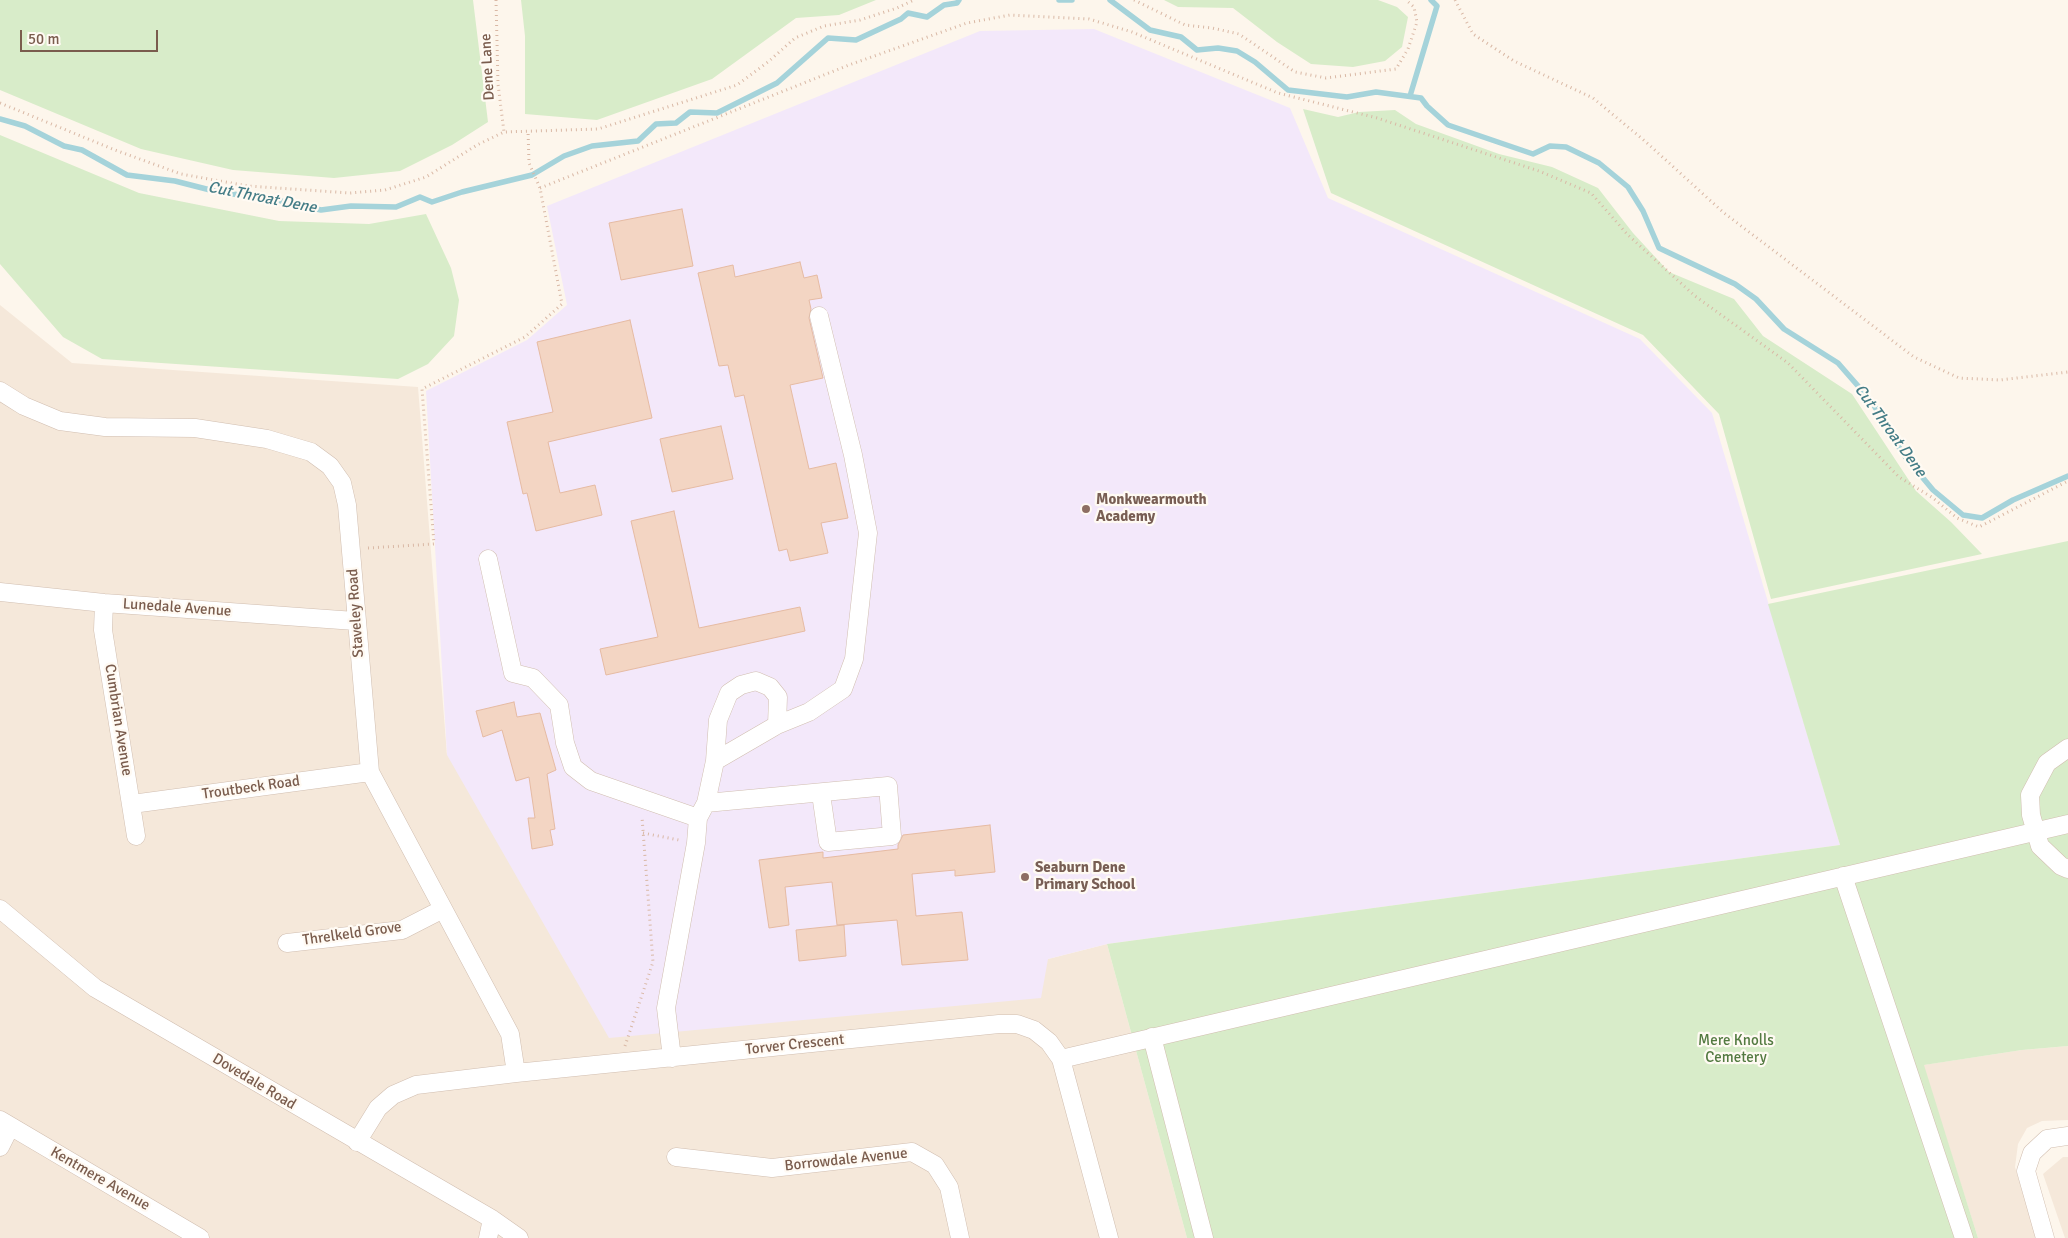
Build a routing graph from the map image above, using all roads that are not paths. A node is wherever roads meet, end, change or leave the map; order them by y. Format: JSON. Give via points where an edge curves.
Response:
{"nodes":[{"id":1,"x":819,"y":316,"type":"dead end"},
{"id":2,"x":0,"y":390,"type":"edge"},
{"id":3,"x":488,"y":559,"type":"dead end"},
{"id":4,"x":0,"y":592,"type":"edge"},
{"id":5,"x":104,"y":603,"type":"junction"},
{"id":6,"x":355,"y":621,"type":"junction"},
{"id":7,"x":777,"y":725,"type":"junction"},
{"id":8,"x":2068,"y":748,"type":"edge"},
{"id":9,"x":715,"y":761,"type":"junction"},
{"id":10,"x":370,"y":772,"type":"junction"},
{"id":11,"x":821,"y":794,"type":"junction"},
{"id":12,"x":132,"y":804,"type":"junction"},
{"id":13,"x":702,"y":811,"type":"junction"},
{"id":14,"x":2068,"y":824,"type":"edge"},
{"id":15,"x":2035,"y":833,"type":"junction"},
{"id":16,"x":136,"y":836,"type":"dead end"},
{"id":17,"x":2068,"y":869,"type":"edge"},
{"id":18,"x":1843,"y":876,"type":"junction"},
{"id":19,"x":0,"y":909,"type":"edge"},
{"id":20,"x":443,"y":909,"type":"junction"},
{"id":21,"x":287,"y":943,"type":"dead end"},
{"id":22,"x":1152,"y":1037,"type":"junction"},
{"id":23,"x":672,"y":1058,"type":"junction"},
{"id":24,"x":1061,"y":1059,"type":"junction"},
{"id":25,"x":516,"y":1073,"type":"junction"},
{"id":26,"x":5,"y":1123,"type":"edge"},
{"id":27,"x":2068,"y":1136,"type":"edge"},
{"id":28,"x":357,"y":1142,"type":"junction"},
{"id":29,"x":0,"y":1147,"type":"edge"},
{"id":30,"x":676,"y":1157,"type":"dead end"},
{"id":31,"x":492,"y":1219,"type":"junction"},
{"id":32,"x":200,"y":1238,"type":"edge"},
{"id":33,"x":488,"y":1238,"type":"edge"},
{"id":34,"x":519,"y":1238,"type":"edge"},
{"id":35,"x":960,"y":1238,"type":"edge"},
{"id":36,"x":1109,"y":1238,"type":"edge"},
{"id":37,"x":1204,"y":1238,"type":"edge"},
{"id":38,"x":1964,"y":1238,"type":"edge"},
{"id":39,"x":2045,"y":1238,"type":"edge"}],
"edges":[{"from":1,"to":7,"type":"street","via":[[868,532],[854,659],[843,690],[809,712]]},
{"from":2,"to":6,"type":"street","name":"Staveley Road","via":[[24,406],[60,421],[105,427],[195,428],[267,439],[311,452],[330,466],[342,483],[352,548]]},
{"from":3,"to":13,"type":"street","via":[[513,673],[533,678],[559,705],[565,743],[573,767],[591,781]]},
{"from":4,"to":5,"type":"street","name":"Lunedale Avenue"},
{"from":5,"to":6,"type":"street","name":"Lunedale Avenue"},
{"from":5,"to":12,"type":"street","name":"Cumbrian Avenue","via":[[103,630]]},
{"from":6,"to":10,"type":"street","name":"Staveley Road"},
{"from":7,"to":9,"type":"street"},
{"from":7,"to":9,"type":"street","via":[[778,697],[770,687],[756,682],[741,684],[729,693],[718,720]]},
{"from":8,"to":15,"type":"street","via":[[2047,763],[2030,795]]},
{"from":9,"to":13,"type":"street"},
{"from":10,"to":12,"type":"street","name":"Troutbeck Road"},
{"from":10,"to":20,"type":"street","name":"Staveley Road"},
{"from":11,"to":11,"type":"street","via":[[888,786],[892,836],[828,842]]},
{"from":11,"to":13,"type":"street"},
{"from":12,"to":16,"type":"street","name":"Cumbrian Avenue"},
{"from":13,"to":23,"type":"street","via":[[666,1008]]},
{"from":14,"to":15,"type":"street"},
{"from":15,"to":17,"type":"street","via":[[2040,846]]},
{"from":15,"to":18,"type":"street"},
{"from":18,"to":22,"type":"street"},
{"from":18,"to":38,"type":"street"},
{"from":19,"to":28,"type":"street","name":"Dovedale Road","via":[[94,988]]},
{"from":20,"to":21,"type":"street","name":"Threlkeld Grove","via":[[402,930]]},
{"from":20,"to":25,"type":"street","name":"Staveley Road","via":[[510,1034]]},
{"from":22,"to":24,"type":"street"},
{"from":22,"to":37,"type":"street"},
{"from":23,"to":24,"type":"street","name":"Torver Crescent","via":[[1017,1024],[1042,1036]]},
{"from":23,"to":25,"type":"street","name":"Torver Crescent"},
{"from":24,"to":36,"type":"street","name":"Torver Crescent"},
{"from":25,"to":28,"type":"street","name":"Torver Crescent","via":[[416,1085],[393,1095],[378,1108]]},
{"from":26,"to":29,"type":"street"},
{"from":26,"to":32,"type":"street","name":"Kentmere Avenue"},
{"from":27,"to":39,"type":"street","via":[[2047,1139],[2032,1152],[2026,1171]]},
{"from":28,"to":31,"type":"street","name":"Dovedale Road"},
{"from":30,"to":35,"type":"street","name":"Borrowdale Avenue","via":[[772,1168],[912,1152],[935,1164],[949,1187]]},
{"from":31,"to":33,"type":"street"},
{"from":31,"to":34,"type":"street","name":"Dovedale Road"}]}
